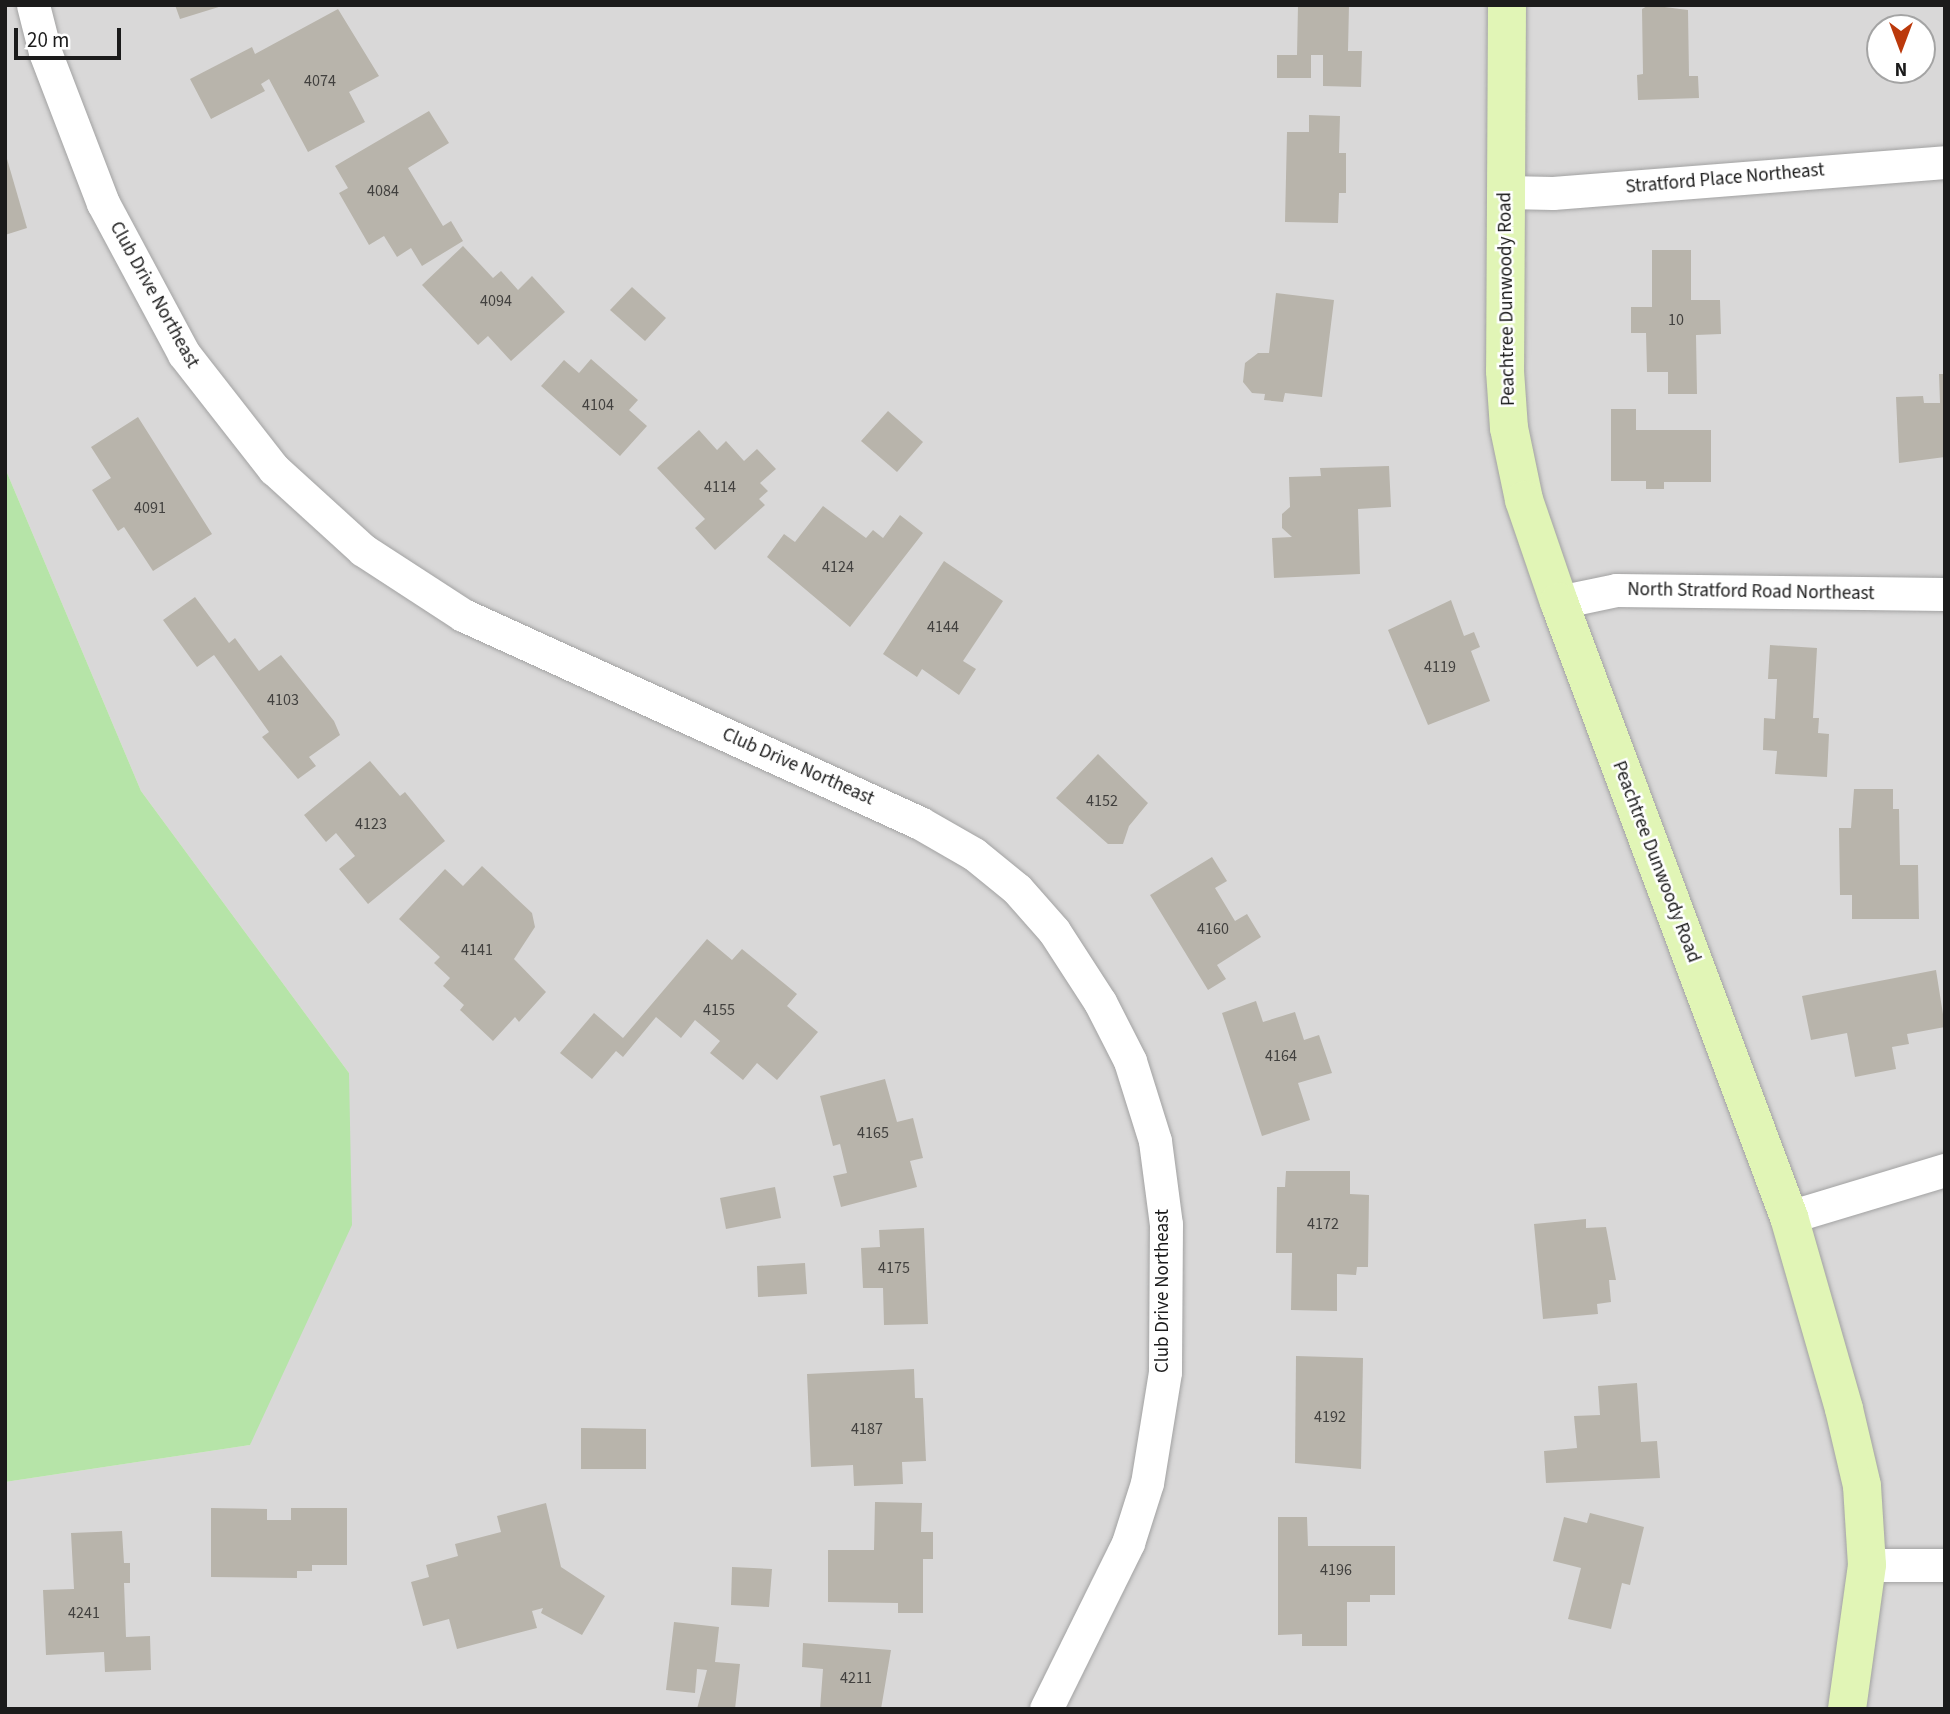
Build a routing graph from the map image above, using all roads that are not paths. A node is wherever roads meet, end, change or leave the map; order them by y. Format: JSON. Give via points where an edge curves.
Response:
{"nodes":[{"id":1,"x":33,"y":5,"type":"edge"},
{"id":2,"x":1507,"y":5,"type":"edge"},
{"id":3,"x":1945,"y":162,"type":"edge"},
{"id":4,"x":1506,"y":192,"type":"junction"},
{"id":5,"x":1945,"y":594,"type":"edge"},
{"id":6,"x":1559,"y":602,"type":"junction"},
{"id":7,"x":1945,"y":1170,"type":"edge"},
{"id":8,"x":1789,"y":1217,"type":"junction"},
{"id":9,"x":1867,"y":1564,"type":"junction"},
{"id":10,"x":1945,"y":1564,"type":"edge"},
{"id":11,"x":1046,"y":1709,"type":"edge"},
{"id":12,"x":1847,"y":1709,"type":"edge"}],
"edges":[{"from":1,"to":11,"type":"street","name":"Club Drive Northeast","via":[[45,52],[103,203],[184,354],[274,469],[363,550],[463,615],[920,823],[974,854],[1017,889],[1054,931],[1100,1002],[1130,1062],[1155,1141],[1166,1224],[1165,1372],[1147,1483],[1128,1543]]},
{"from":2,"to":4,"type":"main road","name":"Peachtree Dunwoody Road"},
{"from":3,"to":4,"type":"street","name":"Stratford Place Northeast","via":[[1553,193]]},
{"from":4,"to":6,"type":"main road","name":"Peachtree Dunwoody Road","via":[[1508,428],[1524,500]]},
{"from":5,"to":6,"type":"street","name":"North Stratford Road Northeast","via":[[1616,590]]},
{"from":6,"to":8,"type":"main road","name":"Peachtree Dunwoody Road"},
{"from":7,"to":8,"type":"street"},
{"from":8,"to":9,"type":"main road","name":"Peachtree Dunwoody Road","via":[[1862,1486]]},
{"from":9,"to":10,"type":"street"},
{"from":9,"to":12,"type":"main road","name":"Peachtree Dunwoody Road"}]}
